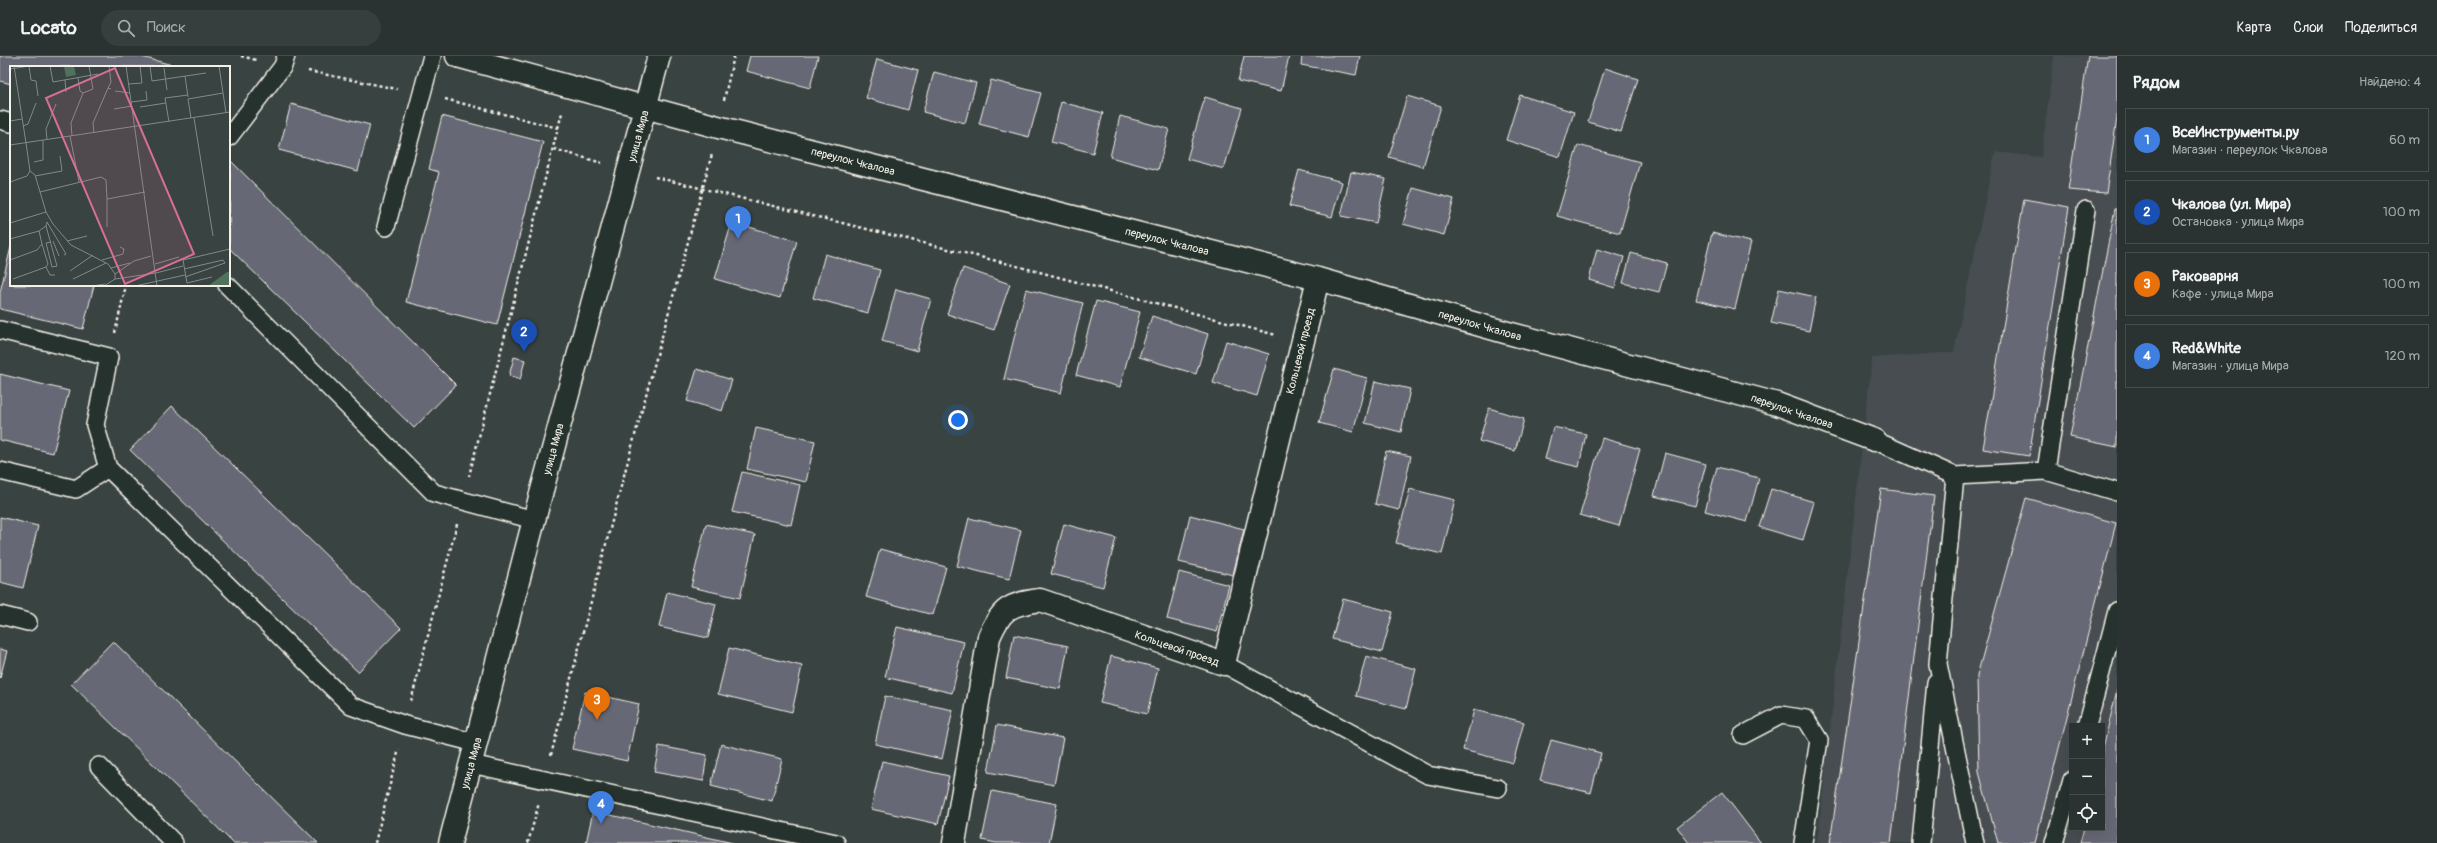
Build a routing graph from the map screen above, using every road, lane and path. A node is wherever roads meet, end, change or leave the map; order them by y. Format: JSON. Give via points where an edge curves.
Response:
{"nodes":[{"id":1,"x":241,"y":56,"type":"edge"},
{"id":2,"x":432,"y":56,"type":"edge"},
{"id":3,"x":457,"y":56,"type":"edge"},
{"id":4,"x":659,"y":56,"type":"edge"},
{"id":5,"x":729,"y":56,"type":"edge"},
{"id":6,"x":734,"y":57,"type":"edge"},
{"id":7,"x":285,"y":61,"type":"edge"},
{"id":8,"x":421,"y":94,"type":"junction"},
{"id":9,"x":646,"y":106,"type":"junction"},
{"id":10,"x":0,"y":120,"type":"edge"},
{"id":11,"x":10,"y":123,"type":"edge"},
{"id":12,"x":718,"y":126,"type":"junction"},
{"id":13,"x":230,"y":136,"type":"edge"},
{"id":14,"x":554,"y":149,"type":"junction"},
{"id":15,"x":628,"y":170,"type":"junction"},
{"id":16,"x":703,"y":190,"type":"junction"},
{"id":17,"x":2086,"y":210,"type":"dead end"},
{"id":18,"x":386,"y":227,"type":"dead end"},
{"id":19,"x":1318,"y":279,"type":"junction"},
{"id":20,"x":126,"y":286,"type":"edge"},
{"id":21,"x":228,"y":286,"type":"edge"},
{"id":22,"x":0,"y":330,"type":"edge"},
{"id":23,"x":1277,"y":335,"type":"dead end"},
{"id":24,"x":109,"y":357,"type":"junction"},
{"id":25,"x":1874,"y":440,"type":"joint"},
{"id":26,"x":108,"y":468,"type":"junction"},
{"id":27,"x":0,"y":471,"type":"edge"},
{"id":28,"x":2046,"y":471,"type":"junction"},
{"id":29,"x":1955,"y":476,"type":"junction"},
{"id":30,"x":2117,"y":492,"type":"edge"},
{"id":31,"x":463,"y":501,"type":"junction"},
{"id":32,"x":534,"y":520,"type":"junction"},
{"id":33,"x":2117,"y":611,"type":"edge"},
{"id":34,"x":0,"y":615,"type":"edge"},
{"id":35,"x":28,"y":622,"type":"dead end"},
{"id":36,"x":1224,"y":664,"type":"junction"},
{"id":37,"x":1938,"y":664,"type":"junction"},
{"id":38,"x":2089,"y":723,"type":"edge"},
{"id":39,"x":405,"y":725,"type":"junction"},
{"id":40,"x":1743,"y":735,"type":"dead end"},
{"id":41,"x":476,"y":743,"type":"junction"},
{"id":42,"x":471,"y":764,"type":"junction"},
{"id":43,"x":99,"y":766,"type":"dead end"},
{"id":44,"x":545,"y":780,"type":"junction"},
{"id":45,"x":1498,"y":788,"type":"dead end"},
{"id":46,"x":2069,"y":790,"type":"edge"},
{"id":47,"x":174,"y":843,"type":"edge"},
{"id":48,"x":375,"y":843,"type":"edge"},
{"id":49,"x":450,"y":843,"type":"edge"},
{"id":50,"x":528,"y":843,"type":"edge"},
{"id":51,"x":836,"y":843,"type":"edge"},
{"id":52,"x":954,"y":843,"type":"edge"},
{"id":53,"x":1804,"y":843,"type":"edge"},
{"id":54,"x":1921,"y":843,"type":"edge"},
{"id":55,"x":1974,"y":843,"type":"edge"},
{"id":56,"x":2054,"y":843,"type":"edge"}],
"edges":[{"from":1,"to":7,"type":"path"},
{"from":2,"to":8,"type":"lane"},
{"from":3,"to":9,"type":"street","name":"переулок Чкалова"},
{"from":4,"to":9,"type":"street","name":"улица Мира"},
{"from":5,"to":6,"type":"path"},
{"from":6,"to":12,"type":"path"},
{"from":7,"to":8,"type":"path"},
{"from":7,"to":13,"type":"lane"},
{"from":8,"to":14,"type":"path","via":[[558,128]]},
{"from":8,"to":18,"type":"lane"},
{"from":9,"to":12,"type":"street","name":"переулок Чкалова"},
{"from":9,"to":15,"type":"street","name":"улица Мира"},
{"from":10,"to":11,"type":"lane"},
{"from":12,"to":16,"type":"path"},
{"from":12,"to":19,"type":"street","name":"переулок Чкалова"},
{"from":14,"to":15,"type":"path"},
{"from":14,"to":31,"type":"path"},
{"from":15,"to":16,"type":"path"},
{"from":15,"to":32,"type":"street","name":"улица Мира"},
{"from":16,"to":23,"type":"path","via":[[1013,265]]},
{"from":16,"to":44,"type":"path","via":[[623,479]]},
{"from":17,"to":28,"type":"lane"},
{"from":19,"to":25,"type":"street","name":"переулок Чкалова","via":[[1516,335],[1777,404]]},
{"from":19,"to":36,"type":"street","name":"Кольцевой проезд"},
{"from":20,"to":24,"type":"path"},
{"from":21,"to":31,"type":"lane","via":[[434,493]]},
{"from":22,"to":24,"type":"lane"},
{"from":24,"to":26,"type":"lane","via":[[95,425]]},
{"from":25,"to":29,"type":"lane"},
{"from":26,"to":27,"type":"lane","via":[[76,489]]},
{"from":26,"to":39,"type":"lane","via":[[351,706]]},
{"from":28,"to":29,"type":"lane"},
{"from":28,"to":30,"type":"lane"},
{"from":29,"to":37,"type":"lane"},
{"from":31,"to":32,"type":"lane"},
{"from":31,"to":39,"type":"path"},
{"from":32,"to":41,"type":"street","name":"улица Мира"},
{"from":33,"to":38,"type":"lane"},
{"from":34,"to":35,"type":"lane"},
{"from":36,"to":45,"type":"lane","via":[[1428,775]]},
{"from":36,"to":52,"type":"street","name":"Кольцевой проезд","via":[[1040,600],[1019,603],[998,616],[988,637]]},
{"from":37,"to":54,"type":"lane"},
{"from":37,"to":55,"type":"lane"},
{"from":39,"to":41,"type":"lane"},
{"from":39,"to":48,"type":"path"},
{"from":40,"to":53,"type":"lane","via":[[1781,716],[1806,719],[1819,740]]},
{"from":41,"to":42,"type":"street","name":"улица Мира"},
{"from":42,"to":44,"type":"lane"},
{"from":42,"to":49,"type":"street","name":"улица Мира"},
{"from":43,"to":47,"type":"lane"},
{"from":44,"to":50,"type":"path"},
{"from":44,"to":51,"type":"lane"},
{"from":46,"to":56,"type":"lane"}]}
